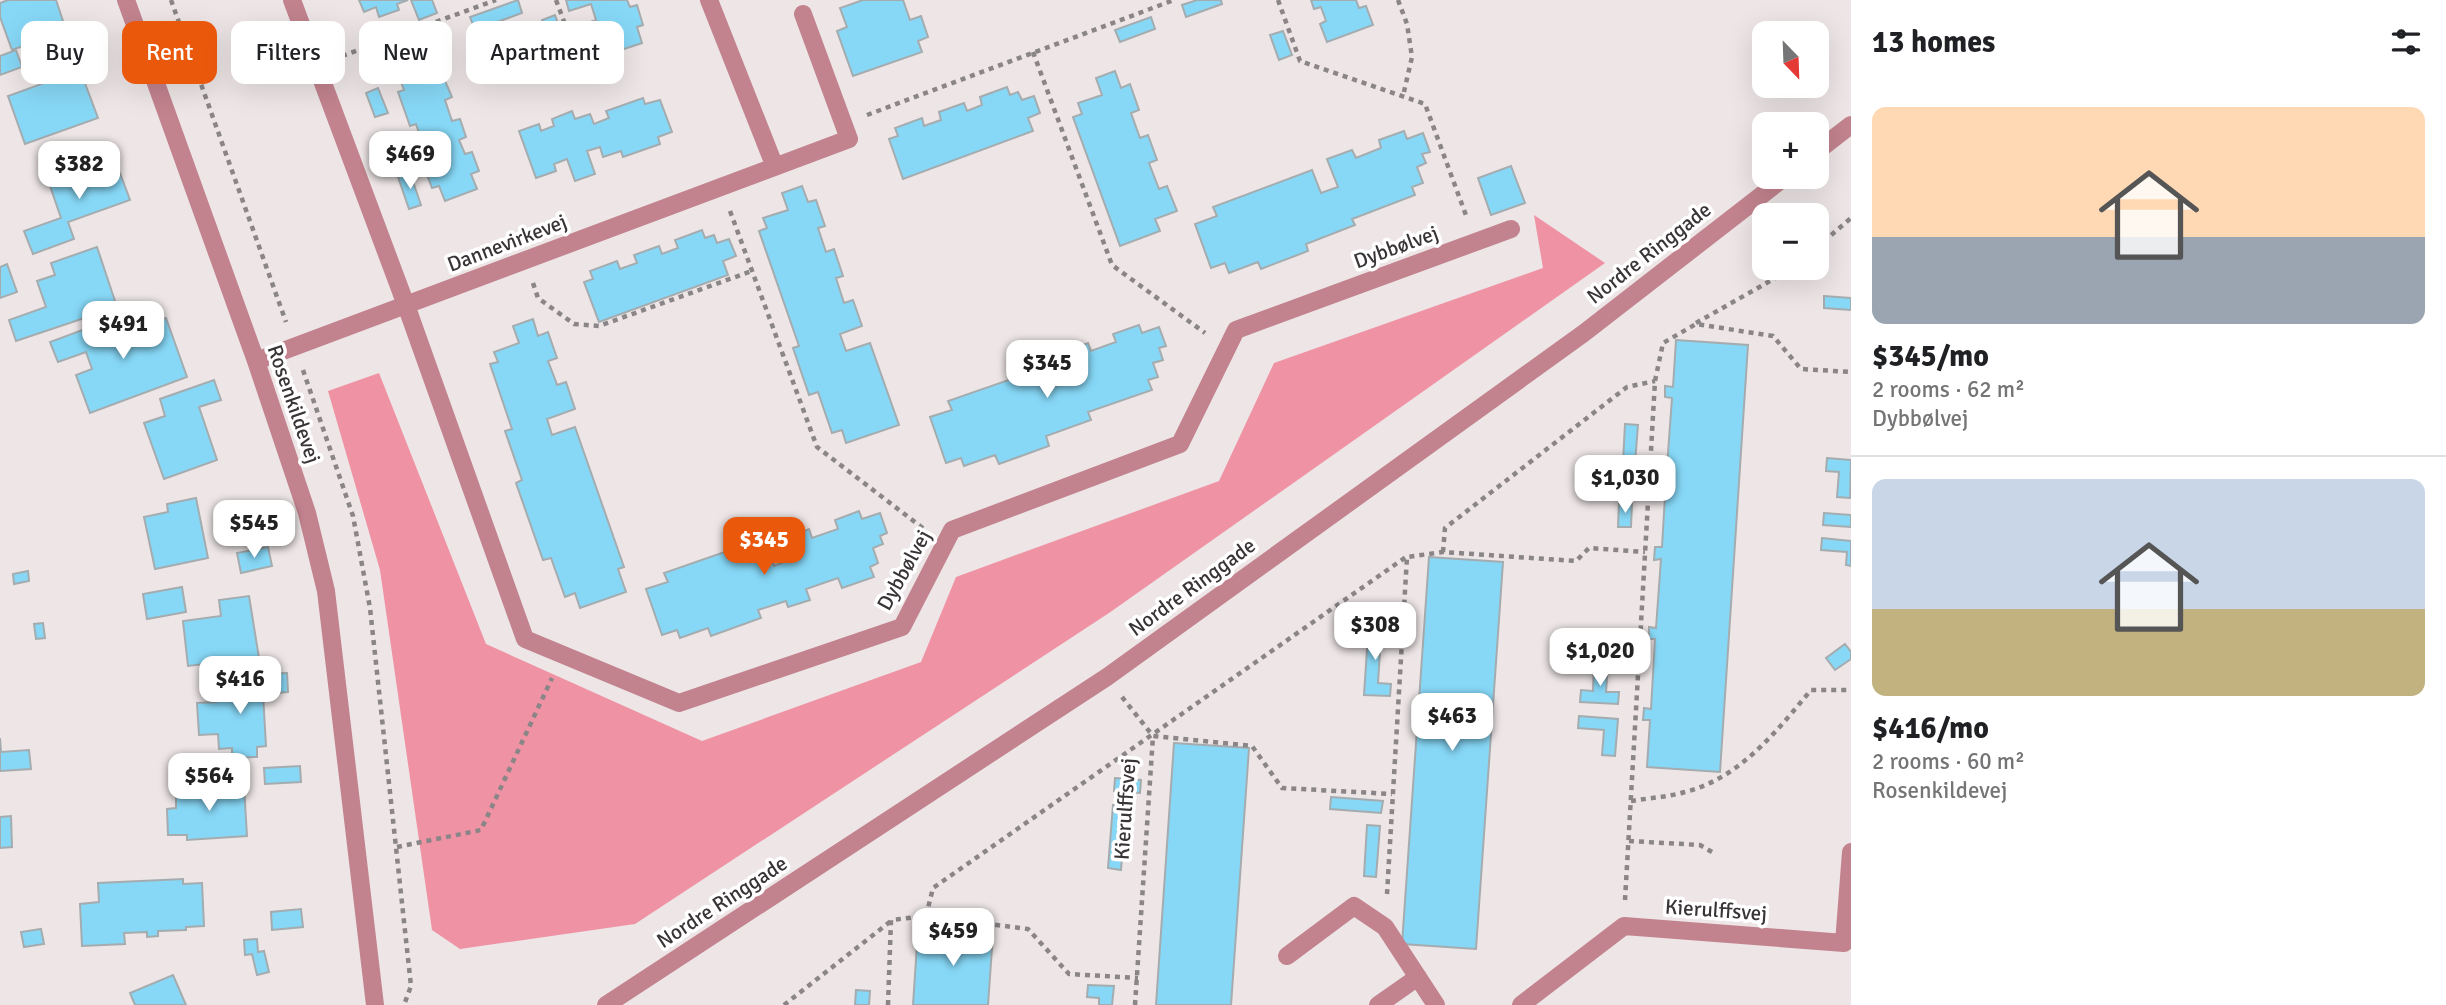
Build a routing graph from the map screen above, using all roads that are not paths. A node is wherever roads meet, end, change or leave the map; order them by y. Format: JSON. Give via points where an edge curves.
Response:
{"nodes":[{"id":1,"x":127,"y":0,"type":"edge"},
{"id":2,"x":292,"y":0,"type":"edge"},
{"id":3,"x":709,"y":0,"type":"edge"},
{"id":4,"x":803,"y":14,"type":"dead end"},
{"id":5,"x":1851,"y":125,"type":"edge"},
{"id":6,"x":1829,"y":142,"type":"edge"},
{"id":7,"x":775,"y":167,"type":"junction"},
{"id":8,"x":1770,"y":189,"type":"edge"},
{"id":9,"x":1511,"y":229,"type":"dead end"},
{"id":10,"x":406,"y":305,"type":"junction"},
{"id":11,"x":256,"y":361,"type":"junction"},
{"id":12,"x":1851,"y":852,"type":"edge"},
{"id":13,"x":1287,"y":956,"type":"dead end"},
{"id":14,"x":1418,"y":976,"type":"junction"},
{"id":15,"x":375,"y":1005,"type":"edge"},
{"id":16,"x":606,"y":1005,"type":"edge"},
{"id":17,"x":1378,"y":1005,"type":"edge"},
{"id":18,"x":1436,"y":1005,"type":"edge"},
{"id":19,"x":1521,"y":1005,"type":"edge"}],
"edges":[{"from":1,"to":11,"type":"street","name":"Rosenkildevej"},
{"from":2,"to":10,"type":"street","name":"Dybbølvej"},
{"from":3,"to":7,"type":"street"},
{"from":4,"to":7,"type":"street","name":"Dannevirkevej","via":[[849,139]]},
{"from":5,"to":6,"type":"street"},
{"from":7,"to":10,"type":"street","name":"Dannevirkevej"},
{"from":8,"to":16,"type":"street","name":"Nordre Ringgade","via":[[1584,333],[1107,677]]},
{"from":9,"to":10,"type":"street","name":"Dybbølvej","via":[[1236,330],[1180,444],[952,530],[902,627],[678,703],[525,639]]},
{"from":10,"to":11,"type":"street","name":"Dannevirkevej"},
{"from":11,"to":15,"type":"street","name":"Rosenkildevej","via":[[307,513],[326,591]]},
{"from":12,"to":19,"type":"street","name":"Kierulffsvej","via":[[1844,943],[1624,926]]},
{"from":13,"to":14,"type":"street","via":[[1354,906],[1385,927]]},
{"from":14,"to":17,"type":"street"},
{"from":14,"to":18,"type":"street"}]}
